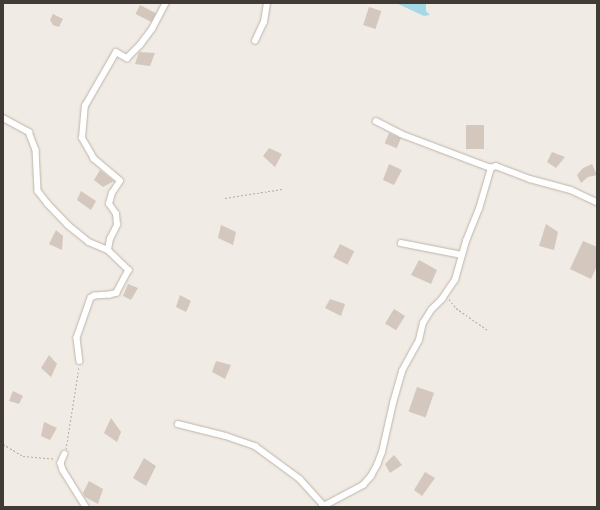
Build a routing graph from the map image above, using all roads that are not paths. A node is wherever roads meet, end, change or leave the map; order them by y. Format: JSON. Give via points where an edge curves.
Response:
{"nodes":[{"id":1,"x":166,"y":3,"type":"edge"},
{"id":2,"x":267,"y":3,"type":"edge"},
{"id":3,"x":255,"y":40,"type":"dead end"},
{"id":4,"x":3,"y":118,"type":"edge"},
{"id":5,"x":376,"y":121,"type":"dead end"},
{"id":6,"x":491,"y":168,"type":"junction"},
{"id":7,"x":597,"y":202,"type":"edge"},
{"id":8,"x":401,"y":244,"type":"dead end"},
{"id":9,"x":108,"y":250,"type":"junction"},
{"id":10,"x":462,"y":256,"type":"junction"},
{"id":11,"x":80,"y":361,"type":"road end"},
{"id":12,"x":178,"y":424,"type":"dead end"},
{"id":13,"x":65,"y":454,"type":"road end"},
{"id":14,"x":323,"y":506,"type":"edge"},
{"id":15,"x":86,"y":507,"type":"edge"}],
"edges":[{"from":1,"to":9,"type":"street","via":[[152,30],[127,58],[116,52],[85,106],[82,138],[94,158],[120,181],[112,193],[109,204],[116,214],[117,225]]},
{"from":2,"to":3,"type":"street","via":[[264,22]]},
{"from":4,"to":9,"type":"street","via":[[29,132],[36,150],[38,191],[48,204],[89,242]]},
{"from":5,"to":6,"type":"street","via":[[402,134]]},
{"from":6,"to":7,"type":"street","via":[[496,166],[530,179],[571,190]]},
{"from":6,"to":10,"type":"street"},
{"from":8,"to":10,"type":"street"},
{"from":9,"to":11,"type":"street","via":[[129,270],[117,293],[91,298],[77,338]]},
{"from":10,"to":14,"type":"street","via":[[456,280],[423,323],[419,340],[402,371],[382,452],[371,476],[363,485]]},
{"from":12,"to":14,"type":"street","via":[[255,446],[300,479]]},
{"from":13,"to":15,"type":"street","via":[[61,463],[62,470]]}]}
